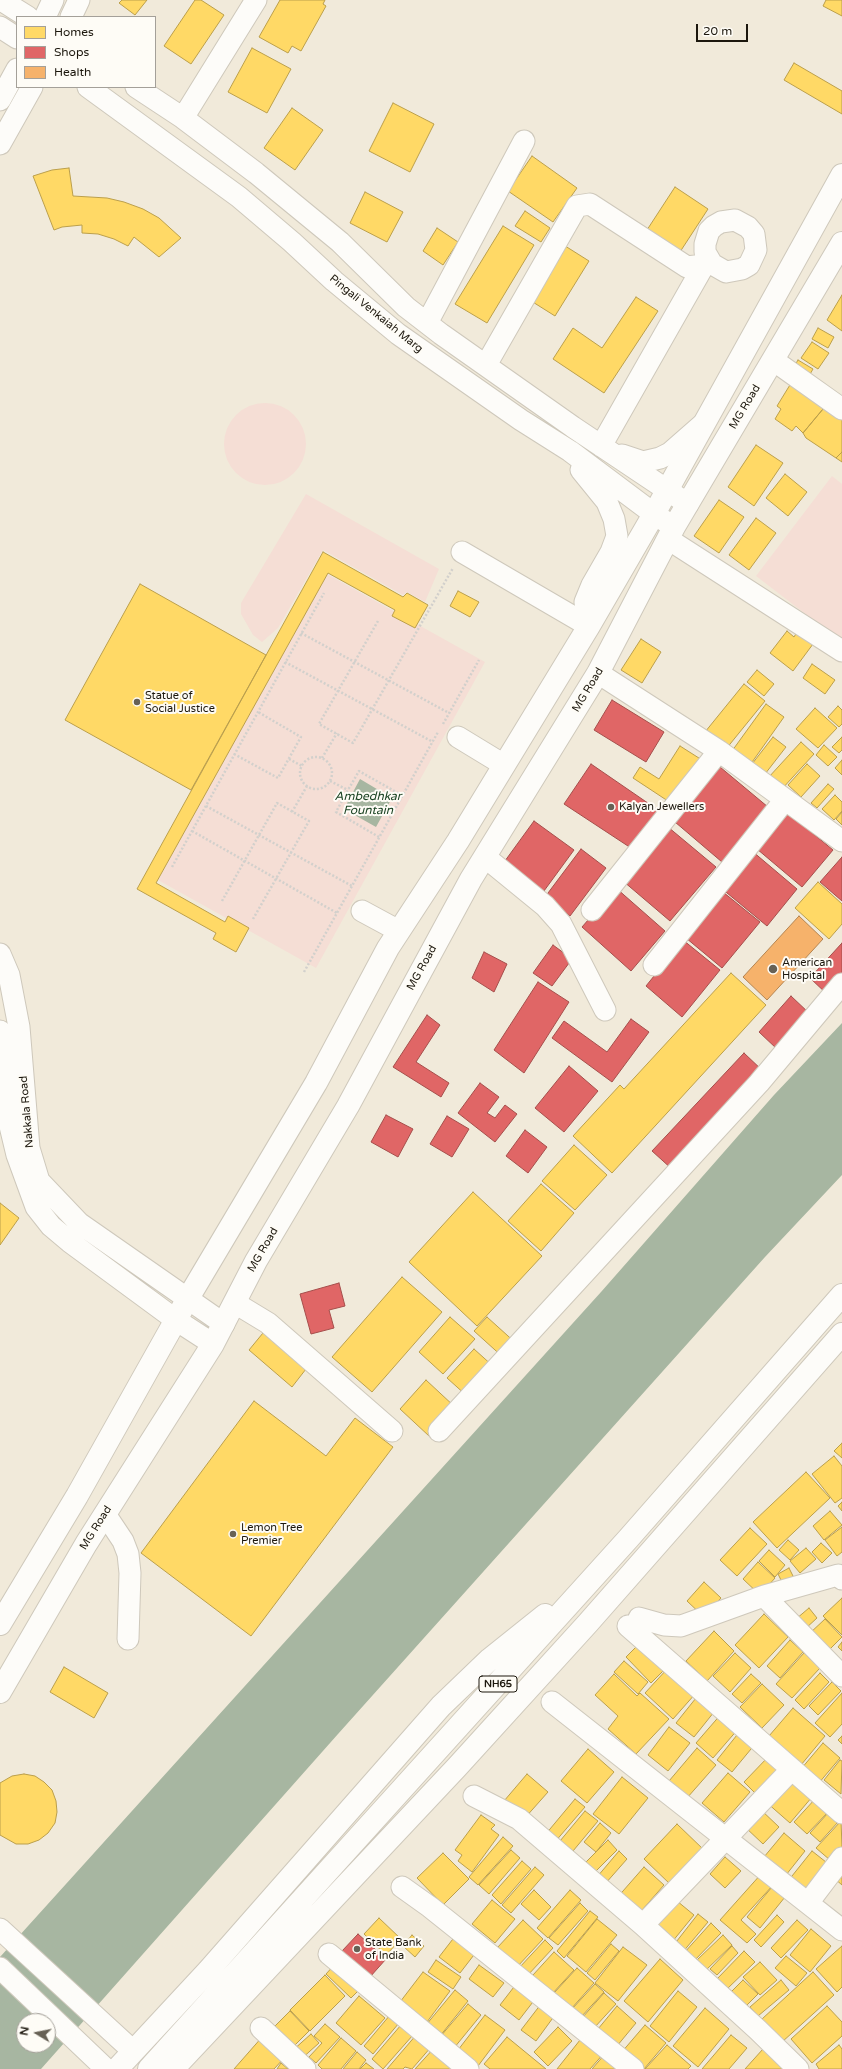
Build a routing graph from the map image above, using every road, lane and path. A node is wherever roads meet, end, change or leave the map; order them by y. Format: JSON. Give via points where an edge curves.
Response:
{"nodes":[{"id":1,"x":1,"y":0,"type":"edge"},
{"id":2,"x":53,"y":0,"type":"edge"},
{"id":3,"x":79,"y":0,"type":"edge"},
{"id":4,"x":256,"y":0,"type":"edge"},
{"id":5,"x":26,"y":16,"type":"edge"},
{"id":6,"x":45,"y":16,"type":"edge"},
{"id":7,"x":71,"y":16,"type":"edge"},
{"id":8,"x":0,"y":27,"type":"edge"},
{"id":9,"x":16,"y":37,"type":"edge"},
{"id":10,"x":16,"y":71,"type":"edge"},
{"id":11,"x":31,"y":88,"type":"edge"},
{"id":12,"x":89,"y":88,"type":"edge"},
{"id":13,"x":138,"y":88,"type":"edge"},
{"id":14,"x":0,"y":100,"type":"edge"},
{"id":15,"x":183,"y":118,"type":"junction"},
{"id":16,"x":524,"y":141,"type":"dead end"},
{"id":17,"x":0,"y":144,"type":"edge"},
{"id":18,"x":842,"y":175,"type":"edge"},
{"id":19,"x":340,"y":242,"type":"junction"},
{"id":20,"x":838,"y":257,"type":"edge"},
{"id":21,"x":316,"y":264,"type":"junction"},
{"id":22,"x":427,"y":323,"type":"junction"},
{"id":23,"x":773,"y":360,"type":"junction"},
{"id":24,"x":486,"y":365,"type":"junction"},
{"id":25,"x":842,"y":409,"type":"edge"},
{"id":26,"x":705,"y":422,"type":"junction"},
{"id":27,"x":604,"y":448,"type":"junction"},
{"id":28,"x":570,"y":451,"type":"junction"},
{"id":29,"x":667,"y":490,"type":"junction"},
{"id":30,"x":688,"y":504,"type":"junction"},
{"id":31,"x":654,"y":514,"type":"junction"},
{"id":32,"x":671,"y":533,"type":"junction"},
{"id":33,"x":462,"y":552,"type":"joint"},
{"id":34,"x":324,"y":593,"type":"dead end"},
{"id":35,"x":378,"y":621,"type":"dead end"},
{"id":36,"x":589,"y":626,"type":"junction"},
{"id":37,"x":301,"y":633,"type":"junction"},
{"id":38,"x":842,"y":651,"type":"edge"},
{"id":39,"x":479,"y":660,"type":"dead end"},
{"id":40,"x":285,"y":662,"type":"junction"},
{"id":41,"x":354,"y":662,"type":"junction"},
{"id":42,"x":598,"y":673,"type":"junction"},
{"id":43,"x":388,"y":680,"type":"junction"},
{"id":44,"x":337,"y":690,"type":"junction"},
{"id":45,"x":372,"y":708,"type":"junction"},
{"id":46,"x":258,"y":712,"type":"junction"},
{"id":47,"x":449,"y":713,"type":"junction"},
{"id":48,"x":337,"y":733,"type":"junction"},
{"id":49,"x":458,"y":737,"type":"dead end"},
{"id":50,"x":433,"y":742,"type":"junction"},
{"id":51,"x":719,"y":751,"type":"junction"},
{"id":52,"x":234,"y":754,"type":"junction"},
{"id":53,"x":322,"y":758,"type":"junction"},
{"id":54,"x":288,"y":759,"type":"junction"},
{"id":55,"x":504,"y":765,"type":"junction"},
{"id":56,"x":302,"y":766,"type":"junction"},
{"id":57,"x":330,"y":781,"type":"junction"},
{"id":58,"x":307,"y":786,"type":"junction"},
{"id":59,"x":348,"y":790,"type":"junction"},
{"id":60,"x":403,"y":796,"type":"junction"},
{"id":61,"x":784,"y":800,"type":"junction"},
{"id":62,"x":206,"y":806,"type":"junction"},
{"id":63,"x":292,"y":812,"type":"junction"},
{"id":64,"x":192,"y":831,"type":"junction"},
{"id":65,"x":259,"y":835,"type":"junction"},
{"id":66,"x":379,"y":837,"type":"junction"},
{"id":67,"x":842,"y":841,"type":"edge"},
{"id":68,"x":291,"y":852,"type":"junction"},
{"id":69,"x":485,"y":857,"type":"junction"},
{"id":70,"x":244,"y":861,"type":"junction"},
{"id":71,"x":172,"y":867,"type":"dead end"},
{"id":72,"x":276,"y":879,"type":"junction"},
{"id":73,"x":352,"y":886,"type":"junction"},
{"id":74,"x":222,"y":901,"type":"dead end"},
{"id":75,"x":592,"y":910,"type":"dead end"},
{"id":76,"x":362,"y":911,"type":"dead end"},
{"id":77,"x":337,"y":913,"type":"junction"},
{"id":78,"x":253,"y":919,"type":"dead end"},
{"id":79,"x":399,"y":931,"type":"junction"},
{"id":80,"x":0,"y":954,"type":"edge"},
{"id":81,"x":654,"y":965,"type":"dead end"},
{"id":82,"x":304,"y":972,"type":"dead end"},
{"id":83,"x":842,"y":984,"type":"edge"},
{"id":84,"x":605,"y":1010,"type":"dead end"},
{"id":85,"x":0,"y":1031,"type":"edge"},
{"id":86,"x":842,"y":1295,"type":"edge"},
{"id":87,"x":187,"y":1300,"type":"junction"},
{"id":88,"x":235,"y":1303,"type":"junction"},
{"id":89,"x":176,"y":1320,"type":"junction"},
{"id":90,"x":224,"y":1324,"type":"junction"},
{"id":91,"x":842,"y":1334,"type":"edge"},
{"id":92,"x":213,"y":1344,"type":"junction"},
{"id":93,"x":392,"y":1430,"type":"dead end"},
{"id":94,"x":439,"y":1432,"type":"dead end"},
{"id":95,"x":105,"y":1514,"type":"junction"},
{"id":96,"x":841,"y":1575,"type":"edge"},
{"id":97,"x":592,"y":1578,"type":"junction"},
{"id":98,"x":764,"y":1596,"type":"junction"},
{"id":99,"x":1,"y":1620,"type":"edge"},
{"id":100,"x":128,"y":1639,"type":"dead end"},
{"id":101,"x":842,"y":1676,"type":"edge"},
{"id":102,"x":0,"y":1692,"type":"edge"},
{"id":103,"x":552,"y":1702,"type":"dead end"},
{"id":104,"x":792,"y":1769,"type":"junction"},
{"id":105,"x":474,"y":1796,"type":"dead end"},
{"id":106,"x":842,"y":1813,"type":"edge"},
{"id":107,"x":726,"y":1838,"type":"junction"},
{"id":108,"x":842,"y":1858,"type":"edge"},
{"id":109,"x":402,"y":1887,"type":"dead end"},
{"id":110,"x":808,"y":1902,"type":"junction"},
{"id":111,"x":643,"y":1925,"type":"junction"},
{"id":112,"x":0,"y":1929,"type":"edge"},
{"id":113,"x":842,"y":1930,"type":"edge"},
{"id":114,"x":329,"y":1954,"type":"dead end"},
{"id":115,"x":0,"y":1968,"type":"edge"},
{"id":116,"x":261,"y":2028,"type":"dead end"},
{"id":117,"x":133,"y":2051,"type":"junction"},
{"id":118,"x":100,"y":2064,"type":"edge"},
{"id":119,"x":117,"y":2069,"type":"edge"},
{"id":120,"x":149,"y":2069,"type":"edge"},
{"id":121,"x":173,"y":2069,"type":"edge"},
{"id":122,"x":305,"y":2069,"type":"edge"},
{"id":123,"x":468,"y":2069,"type":"edge"},
{"id":124,"x":633,"y":2069,"type":"edge"},
{"id":125,"x":798,"y":2069,"type":"edge"}],
"edges":[{"from":1,"to":5,"type":"street"},
{"from":2,"to":6,"type":"street"},
{"from":3,"to":7,"type":"street"},
{"from":4,"to":15,"type":"street"},
{"from":8,"to":9,"type":"street"},
{"from":10,"to":14,"type":"street"},
{"from":11,"to":17,"type":"street"},
{"from":12,"to":21,"type":"street","name":"Pingali Venkaiah Marg","via":[[239,197]]},
{"from":13,"to":15,"type":"street"},
{"from":15,"to":19,"type":"street","via":[[256,173]]},
{"from":16,"to":22,"type":"street"},
{"from":18,"to":26,"type":"main road"},
{"from":19,"to":21,"type":"street"},
{"from":19,"to":22,"type":"street","via":[[374,277]]},
{"from":20,"to":23,"type":"main road","name":"MG Road"},
{"from":21,"to":28,"type":"street","name":"Pingali Venkaiah Marg","via":[[398,334]]},
{"from":22,"to":24,"type":"street"},
{"from":23,"to":25,"type":"street"},
{"from":23,"to":30,"type":"main road","name":"MG Road"},
{"from":24,"to":27,"type":"street"},
{"from":24,"to":27,"type":"street","via":[[577,206],[590,204],[687,268],[708,265]]},
{"from":26,"to":27,"type":"street","via":[[670,453],[660,458],[643,462]]},
{"from":26,"to":29,"type":"main road"},
{"from":27,"to":29,"type":"street"},
{"from":28,"to":31,"type":"street","name":"Pingali Venkaiah Marg"},
{"from":28,"to":36,"type":"street","via":[[583,473],[607,502],[617,536],[585,602]]},
{"from":29,"to":30,"type":"street"},
{"from":29,"to":31,"type":"main road"},
{"from":30,"to":32,"type":"main road","name":"MG Road"},
{"from":31,"to":32,"type":"street","name":"Pingali Venkaiah Marg"},
{"from":31,"to":36,"type":"main road"},
{"from":32,"to":38,"type":"street","name":"Pingali Venkaiah Marg"},
{"from":32,"to":42,"type":"main road","name":"MG Road"},
{"from":33,"to":36,"type":"street"},
{"from":33,"to":43,"type":"path"},
{"from":34,"to":37,"type":"path"},
{"from":35,"to":41,"type":"path"},
{"from":36,"to":55,"type":"main road"},
{"from":37,"to":40,"type":"path"},
{"from":37,"to":41,"type":"path"},
{"from":39,"to":47,"type":"path"},
{"from":40,"to":44,"type":"path"},
{"from":40,"to":46,"type":"path"},
{"from":41,"to":43,"type":"path"},
{"from":41,"to":44,"type":"path"},
{"from":42,"to":51,"type":"street"},
{"from":42,"to":69,"type":"main road","name":"MG Road"},
{"from":43,"to":45,"type":"path"},
{"from":43,"to":47,"type":"path"},
{"from":44,"to":45,"type":"path"},
{"from":44,"to":48,"type":"path","via":[[319,724]]},
{"from":45,"to":48,"type":"path","via":[[353,743]]},
{"from":45,"to":50,"type":"path"},
{"from":46,"to":52,"type":"path"},
{"from":46,"to":54,"type":"path","via":[[301,737]]},
{"from":47,"to":50,"type":"path"},
{"from":48,"to":53,"type":"path"},
{"from":49,"to":55,"type":"street"},
{"from":50,"to":60,"type":"path"},
{"from":51,"to":61,"type":"street"},
{"from":51,"to":75,"type":"street"},
{"from":52,"to":54,"type":"path","via":[[278,778]]},
{"from":52,"to":62,"type":"path"},
{"from":53,"to":56,"type":"path","via":[[310,758]]},
{"from":53,"to":57,"type":"path","via":[[332,768]]},
{"from":54,"to":56,"type":"path"},
{"from":55,"to":79,"type":"main road"},
{"from":56,"to":58,"type":"path","via":[[300,777]]},
{"from":57,"to":58,"type":"path","via":[[321,789],[311,789]]},
{"from":57,"to":59,"type":"path"},
{"from":58,"to":63,"type":"path"},
{"from":59,"to":60,"type":"path","via":[[359,771]]},
{"from":59,"to":66,"type":"path","via":[[336,812]]},
{"from":60,"to":66,"type":"path"},
{"from":61,"to":67,"type":"street"},
{"from":61,"to":81,"type":"street"},
{"from":62,"to":64,"type":"path"},
{"from":62,"to":65,"type":"path"},
{"from":63,"to":65,"type":"path","via":[[277,803]]},
{"from":63,"to":68,"type":"path","via":[[309,821]]},
{"from":64,"to":70,"type":"path"},
{"from":64,"to":71,"type":"path"},
{"from":65,"to":68,"type":"path"},
{"from":65,"to":70,"type":"path"},
{"from":66,"to":73,"type":"path"},
{"from":68,"to":72,"type":"path"},
{"from":68,"to":73,"type":"path"},
{"from":69,"to":84,"type":"street","via":[[545,906],[561,924]]},
{"from":69,"to":88,"type":"main road","name":"MG Road","via":[[348,1106],[256,1261]]},
{"from":70,"to":72,"type":"path"},
{"from":70,"to":74,"type":"path"},
{"from":72,"to":77,"type":"path"},
{"from":72,"to":78,"type":"path"},
{"from":73,"to":77,"type":"path"},
{"from":76,"to":79,"type":"street"},
{"from":77,"to":82,"type":"path"},
{"from":79,"to":87,"type":"main road","via":[[316,1083]]},
{"from":80,"to":87,"type":"street","name":"Nakkala Road","via":[[9,975],[18,1020],[30,1148],[39,1181],[79,1223]]},
{"from":83,"to":94,"type":"street","via":[[759,1083]]},
{"from":85,"to":89,"type":"street","name":"Nakkala Road","via":[[10,1126],[16,1155],[36,1207],[51,1226],[70,1242]]},
{"from":86,"to":97,"type":"main road","number":"NH65"},
{"from":87,"to":89,"type":"main road"},
{"from":87,"to":90,"type":"street","name":"Nakkala Road"},
{"from":88,"to":90,"type":"main road","name":"MG Road"},
{"from":88,"to":93,"type":"street","via":[[268,1323]]},
{"from":89,"to":92,"type":"street","name":"Nakkala Road"},
{"from":89,"to":99,"type":"main road","via":[[77,1496]]},
{"from":90,"to":92,"type":"main road","name":"MG Road"},
{"from":91,"to":121,"type":"main road","number":"NH65","via":[[463,1762]]},
{"from":92,"to":95,"type":"main road","name":"MG Road"},
{"from":95,"to":100,"type":"street","via":[[123,1541],[128,1554]]},
{"from":95,"to":102,"type":"main road","name":"MG Road"},
{"from":96,"to":98,"type":"street"},
{"from":97,"to":117,"type":"main road","via":[[490,1659],[441,1706],[208,1971]]},
{"from":97,"to":120,"type":"main road","number":"NH65"},
{"from":98,"to":101,"type":"street"},
{"from":98,"to":104,"type":"street","via":[[681,1626],[633,1622]]},
{"from":103,"to":107,"type":"street"},
{"from":104,"to":106,"type":"street"},
{"from":104,"to":107,"type":"street"},
{"from":105,"to":111,"type":"street","via":[[519,1819]]},
{"from":107,"to":110,"type":"street"},
{"from":107,"to":111,"type":"street"},
{"from":108,"to":110,"type":"street"},
{"from":109,"to":124,"type":"street"},
{"from":110,"to":113,"type":"street"},
{"from":111,"to":125,"type":"street"},
{"from":112,"to":117,"type":"street"},
{"from":114,"to":123,"type":"street"},
{"from":115,"to":118,"type":"street"},
{"from":116,"to":122,"type":"street"},
{"from":117,"to":119,"type":"main road"}]}
